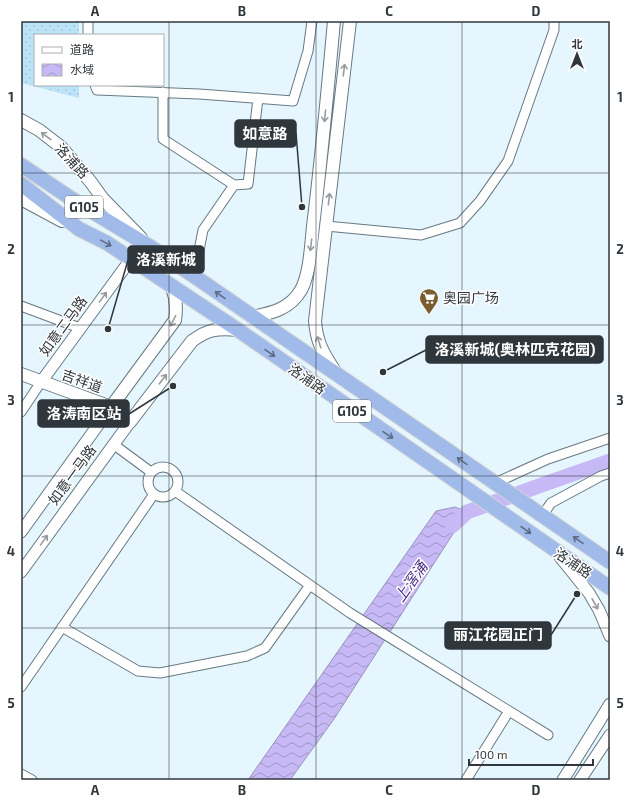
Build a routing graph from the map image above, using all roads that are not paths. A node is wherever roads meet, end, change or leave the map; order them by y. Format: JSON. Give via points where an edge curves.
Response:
{"nodes":[{"id":1,"x":88,"y":21,"type":"edge"},
{"id":2,"x":312,"y":21,"type":"edge"},
{"id":3,"x":334,"y":21,"type":"edge"},
{"id":4,"x":350,"y":21,"type":"edge"},
{"id":5,"x":554,"y":21,"type":"edge"},
{"id":6,"x":88,"y":34,"type":"edge"},
{"id":7,"x":95,"y":86,"type":"edge"},
{"id":8,"x":162,"y":92,"type":"junction"},
{"id":9,"x":258,"y":98,"type":"junction"},
{"id":10,"x":21,"y":120,"type":"edge"},
{"id":11,"x":21,"y":156,"type":"edge"},
{"id":12,"x":21,"y":165,"type":"edge"},
{"id":13,"x":21,"y":184,"type":"edge"},
{"id":14,"x":234,"y":185,"type":"junction"},
{"id":15,"x":21,"y":189,"type":"edge"},
{"id":16,"x":21,"y":199,"type":"edge"},
{"id":17,"x":326,"y":226,"type":"junction"},
{"id":18,"x":79,"y":229,"type":"junction"},
{"id":19,"x":149,"y":246,"type":"junction"},
{"id":20,"x":131,"y":259,"type":"junction"},
{"id":21,"x":194,"y":276,"type":"junction"},
{"id":22,"x":172,"y":286,"type":"junction"},
{"id":23,"x":21,"y":306,"type":"edge"},
{"id":24,"x":252,"y":317,"type":"junction"},
{"id":25,"x":80,"y":328,"type":"junction"},
{"id":26,"x":238,"y":330,"type":"junction"},
{"id":27,"x":21,"y":374,"type":"edge"},
{"id":28,"x":338,"y":376,"type":"junction"},
{"id":29,"x":41,"y":382,"type":"junction"},
{"id":30,"x":112,"y":407,"type":"junction"},
{"id":31,"x":21,"y":412,"type":"edge"},
{"id":32,"x":130,"y":422,"type":"junction"},
{"id":33,"x":610,"y":438,"type":"edge"},
{"id":34,"x":113,"y":444,"type":"junction"},
{"id":35,"x":151,"y":472,"type":"junction"},
{"id":36,"x":610,"y":473,"type":"edge"},
{"id":37,"x":494,"y":483,"type":"junction"},
{"id":38,"x":175,"y":491,"type":"junction"},
{"id":39,"x":154,"y":494,"type":"junction"},
{"id":40,"x":542,"y":516,"type":"junction"},
{"id":41,"x":21,"y":532,"type":"edge"},
{"id":42,"x":555,"y":550,"type":"junction"},
{"id":43,"x":610,"y":562,"type":"edge"},
{"id":44,"x":21,"y":572,"type":"edge"},
{"id":45,"x":310,"y":585,"type":"junction"},
{"id":46,"x":610,"y":588,"type":"edge"},
{"id":47,"x":62,"y":627,"type":"junction"},
{"id":48,"x":610,"y":636,"type":"edge"},
{"id":49,"x":21,"y":687,"type":"edge"},
{"id":50,"x":610,"y":704,"type":"edge"},
{"id":51,"x":509,"y":711,"type":"junction"},
{"id":52,"x":548,"y":735,"type":"dead end"},
{"id":53,"x":610,"y":735,"type":"edge"},
{"id":54,"x":21,"y":774,"type":"edge"},
{"id":55,"x":32,"y":780,"type":"edge"},
{"id":56,"x":466,"y":780,"type":"edge"},
{"id":57,"x":563,"y":780,"type":"edge"},
{"id":58,"x":580,"y":780,"type":"edge"}],
"edges":[{"from":1,"to":6,"type":"street"},
{"from":2,"to":9,"type":"street","via":[[308,51],[293,101]]},
{"from":3,"to":24,"type":"main road","one_way":true,"via":[[305,282],[293,301],[283,308]]},
{"from":17,"to":4,"type":"main road","one_way":true},
{"from":5,"to":17,"type":"street","via":[[554,30],[508,161],[480,201],[460,223],[421,235]]},
{"from":7,"to":8,"type":"street","via":[[97,90]]},
{"from":8,"to":9,"type":"street"},
{"from":8,"to":14,"type":"street","via":[[163,139]]},
{"from":9,"to":14,"type":"street","via":[[248,184]]},
{"from":19,"to":10,"type":"main road","name":"洛浦路","one_way":true,"via":[[103,199],[61,147]]},
{"from":11,"to":19,"type":"highway"},
{"from":12,"to":19,"type":"highway","name":"洛浦路","number":"G105"},
{"from":13,"to":18,"type":"highway","name":"洛浦路","number":"G105"},
{"from":14,"to":21,"type":"street","via":[[204,230]]},
{"from":15,"to":18,"type":"highway"},
{"from":16,"to":18,"type":"main road","name":"洛浦路"},
{"from":28,"to":17,"type":"main road","one_way":true,"via":[[322,350],[316,332]]},
{"from":18,"to":20,"type":"highway","name":"洛浦路","number":"G105","one_way":true},
{"from":19,"to":21,"type":"highway","name":"洛浦路","number":"G105"},
{"from":20,"to":22,"type":"highway","name":"洛浦路","number":"G105"},
{"from":25,"to":20,"type":"street","name":"如意二马路","one_way":true},
{"from":24,"to":21,"type":"highway","name":"洛浦路","number":"G105","one_way":true},
{"from":22,"to":26,"type":"highway","name":"洛浦路","number":"G105"},
{"from":22,"to":30,"type":"main road","name":"如意一马路","one_way":true,"via":[[176,301],[174,320]]},
{"from":23,"to":25,"type":"street"},
{"from":24,"to":28,"type":"highway","name":"洛浦路","number":"G105"},
{"from":25,"to":29,"type":"street","name":"如意二马路"},
{"from":32,"to":26,"type":"main road","name":"如意一马路","one_way":true,"via":[[192,341],[210,330]]},
{"from":26,"to":42,"type":"highway","name":"洛浦路","number":"G105","one_way":true},
{"from":27,"to":29,"type":"main road","name":"吉祥道"},
{"from":37,"to":28,"type":"highway","name":"洛浦路","number":"G105","one_way":true},
{"from":29,"to":30,"type":"main road","name":"吉祥道"},
{"from":29,"to":31,"type":"street","name":"如意二马路"},
{"from":30,"to":32,"type":"main road","name":"吉祥道"},
{"from":30,"to":41,"type":"street","name":"如意一马路"},
{"from":32,"to":34,"type":"street","name":"如意一马路"},
{"from":33,"to":37,"type":"street","via":[[548,459]]},
{"from":34,"to":35,"type":"street"},
{"from":44,"to":34,"type":"street","name":"如意一马路","one_way":true},
{"from":35,"to":38,"type":"street","via":[[161,466],[172,469],[178,479]]},
{"from":35,"to":39,"type":"street","via":[[148,484]]},
{"from":36,"to":40,"type":"street","via":[[551,503]]},
{"from":37,"to":40,"type":"highway","name":"洛浦路","number":"G105"},
{"from":38,"to":39,"type":"street","via":[[165,497]]},
{"from":38,"to":45,"type":"street"},
{"from":39,"to":47,"type":"street"},
{"from":43,"to":40,"type":"highway","name":"洛浦路","number":"G105","one_way":true},
{"from":42,"to":46,"type":"highway","name":"洛浦路","number":"G105"},
{"from":42,"to":48,"type":"street","one_way":true,"via":[[589,593]]},
{"from":45,"to":47,"type":"street","via":[[265,648],[247,656],[160,673],[138,671]]},
{"from":45,"to":51,"type":"street","via":[[358,618]]},
{"from":47,"to":49,"type":"street"},
{"from":50,"to":57,"type":"street"},
{"from":51,"to":52,"type":"street"},
{"from":51,"to":56,"type":"street"},
{"from":53,"to":58,"type":"street"},
{"from":54,"to":55,"type":"street"}]}
